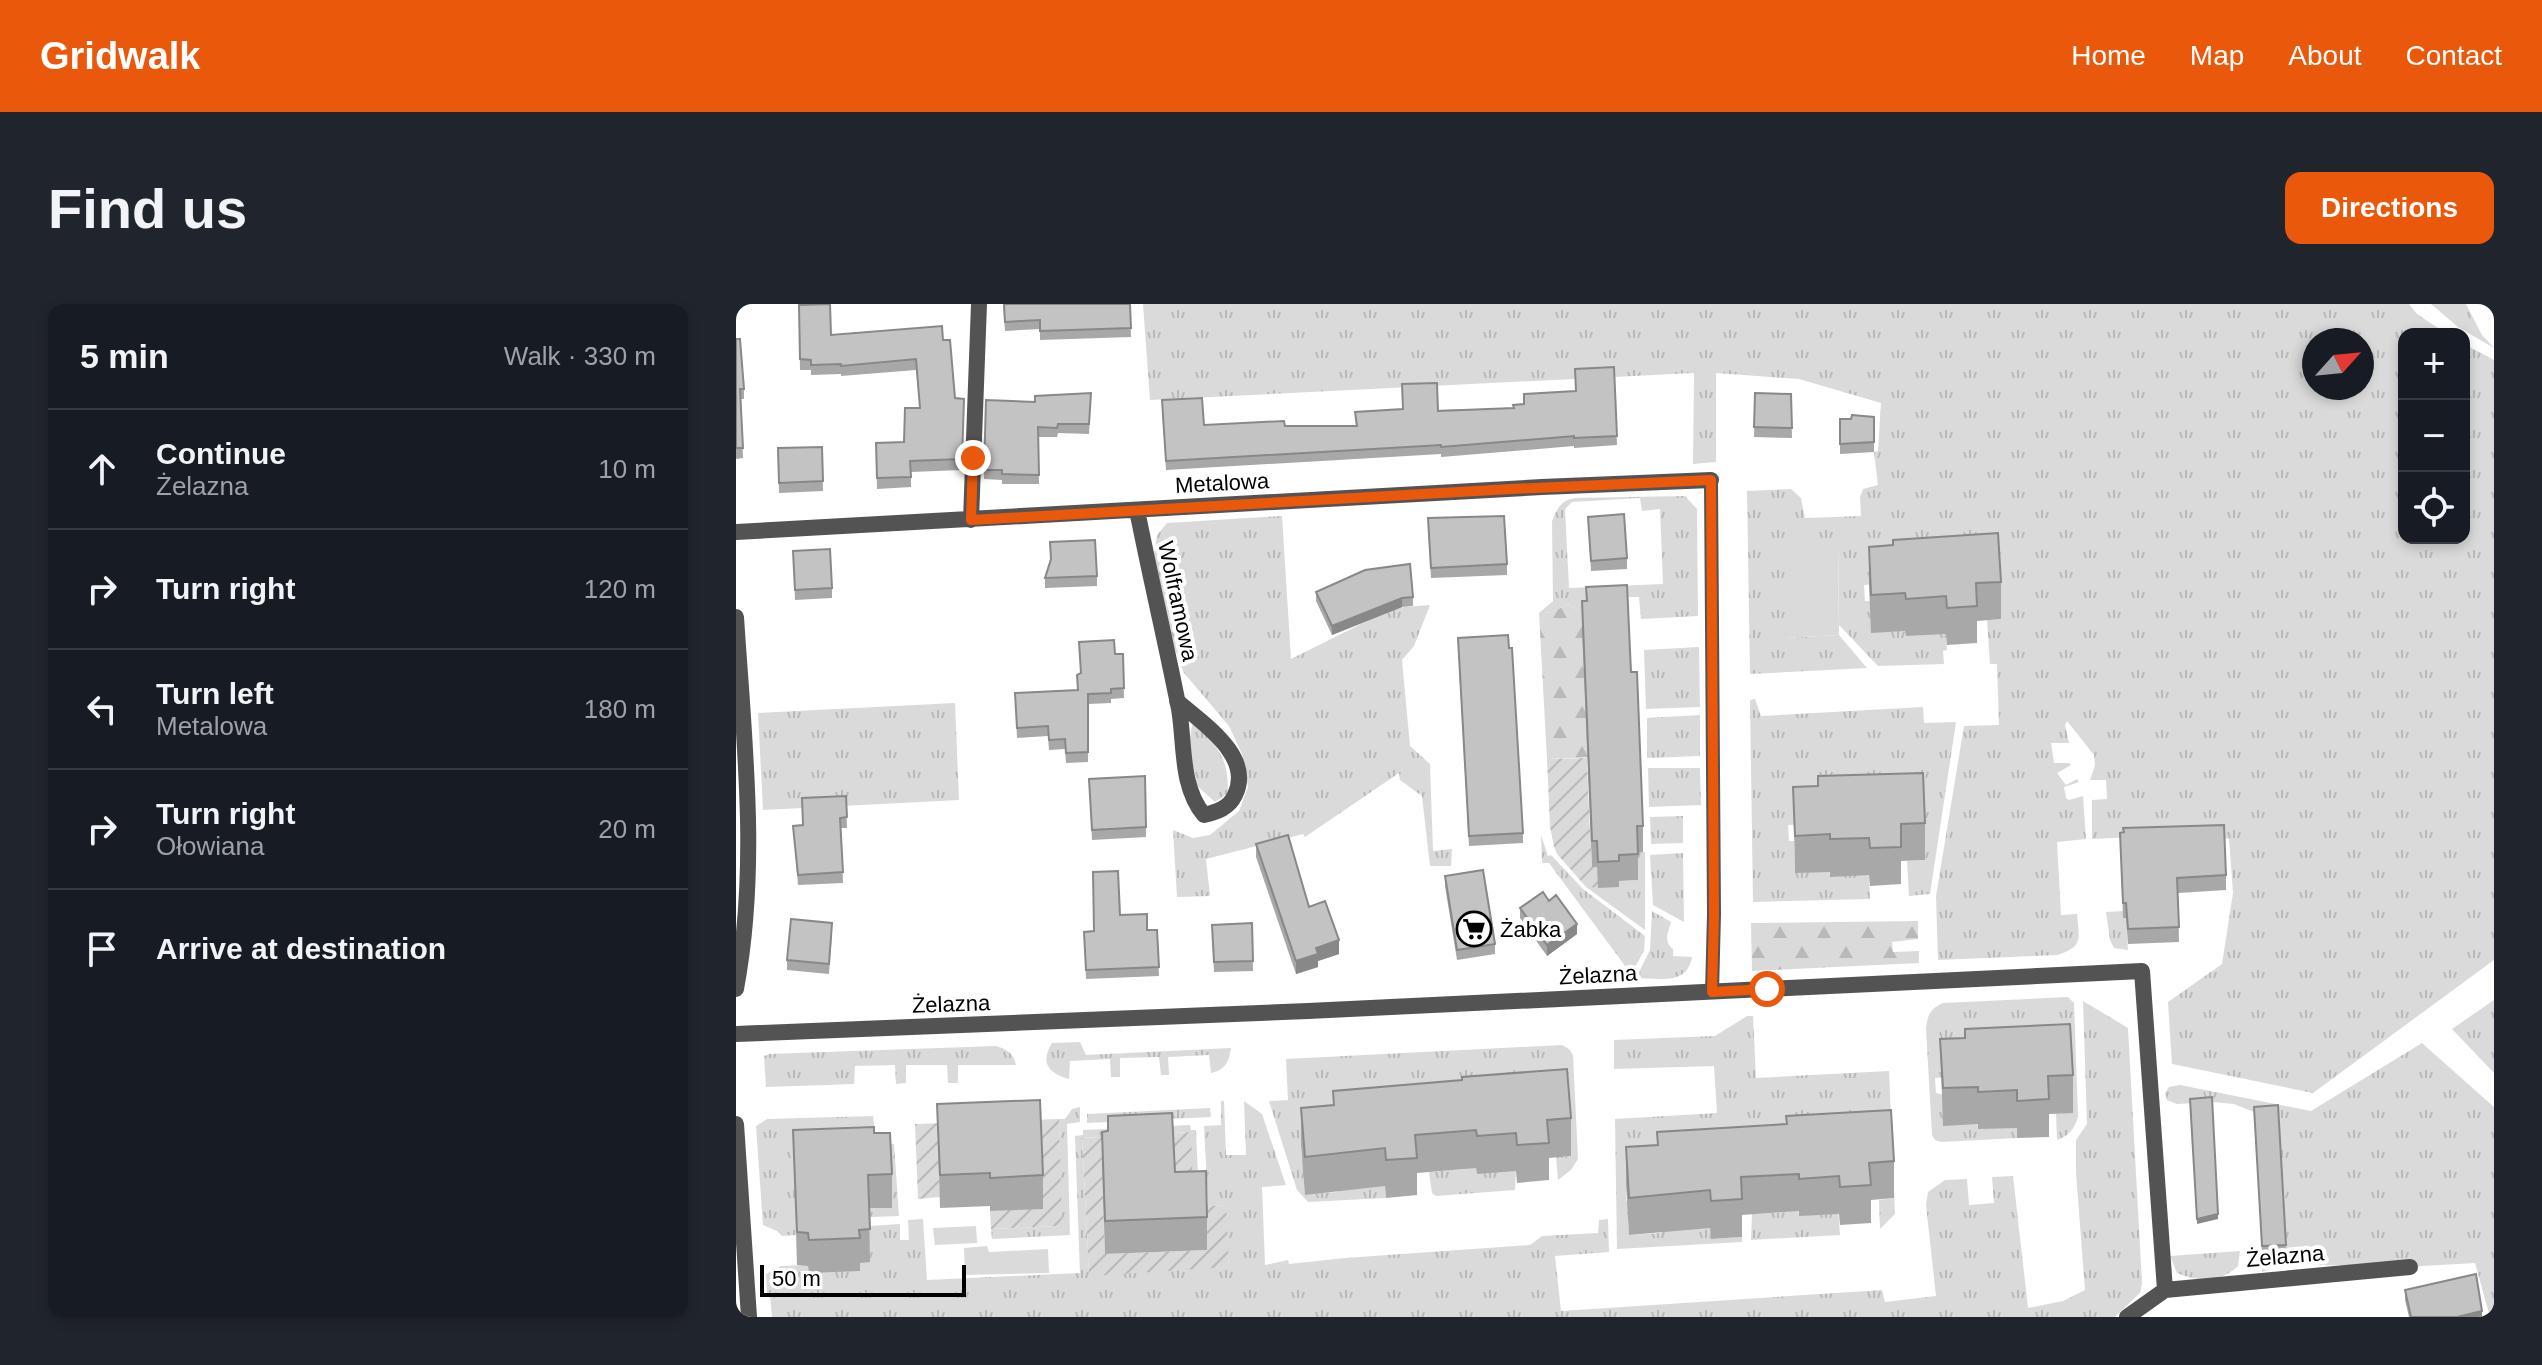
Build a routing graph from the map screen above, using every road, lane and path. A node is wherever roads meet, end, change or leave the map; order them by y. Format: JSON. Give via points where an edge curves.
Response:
{"nodes":[{"id":1,"x":979,"y":304,"type":"edge"},
{"id":2,"x":1711,"y":480,"type":"joint"},
{"id":3,"x":1137,"y":510,"type":"junction"},
{"id":4,"x":971,"y":520,"type":"junction"},
{"id":5,"x":736,"y":532,"type":"edge"},
{"id":6,"x":736,"y":617,"type":"edge"},
{"id":7,"x":1177,"y":701,"type":"junction"},
{"id":8,"x":736,"y":989,"type":"edge"},
{"id":9,"x":1712,"y":992,"type":"junction"},
{"id":10,"x":736,"y":1034,"type":"edge"},
{"id":11,"x":736,"y":1124,"type":"edge"},
{"id":12,"x":2410,"y":1267,"type":"dead end"},
{"id":13,"x":2165,"y":1290,"type":"junction"},
{"id":14,"x":749,"y":1317,"type":"edge"},
{"id":15,"x":2127,"y":1317,"type":"edge"}],
"edges":[{"from":1,"to":4,"type":"street"},
{"from":2,"to":3,"type":"street","name":"Metalowa"},
{"from":2,"to":9,"type":"lane"},
{"from":3,"to":4,"type":"street","name":"Metalowa"},
{"from":3,"to":7,"type":"street","name":"Wolframowa"},
{"from":4,"to":5,"type":"street","name":"Metalowa"},
{"from":6,"to":8,"type":"street","via":[[750,848],[748,909]]},
{"from":7,"to":7,"type":"street","name":"Wolframowa","via":[[1222,741],[1239,773],[1232,801],[1219,811],[1204,815],[1194,803]]},
{"from":9,"to":10,"type":"street","name":"Żelazna"},
{"from":9,"to":13,"type":"street","name":"Żelazna","via":[[2142,971]]},
{"from":11,"to":14,"type":"street"},
{"from":12,"to":13,"type":"street","name":"Żelazna"},
{"from":13,"to":15,"type":"street"}]}
